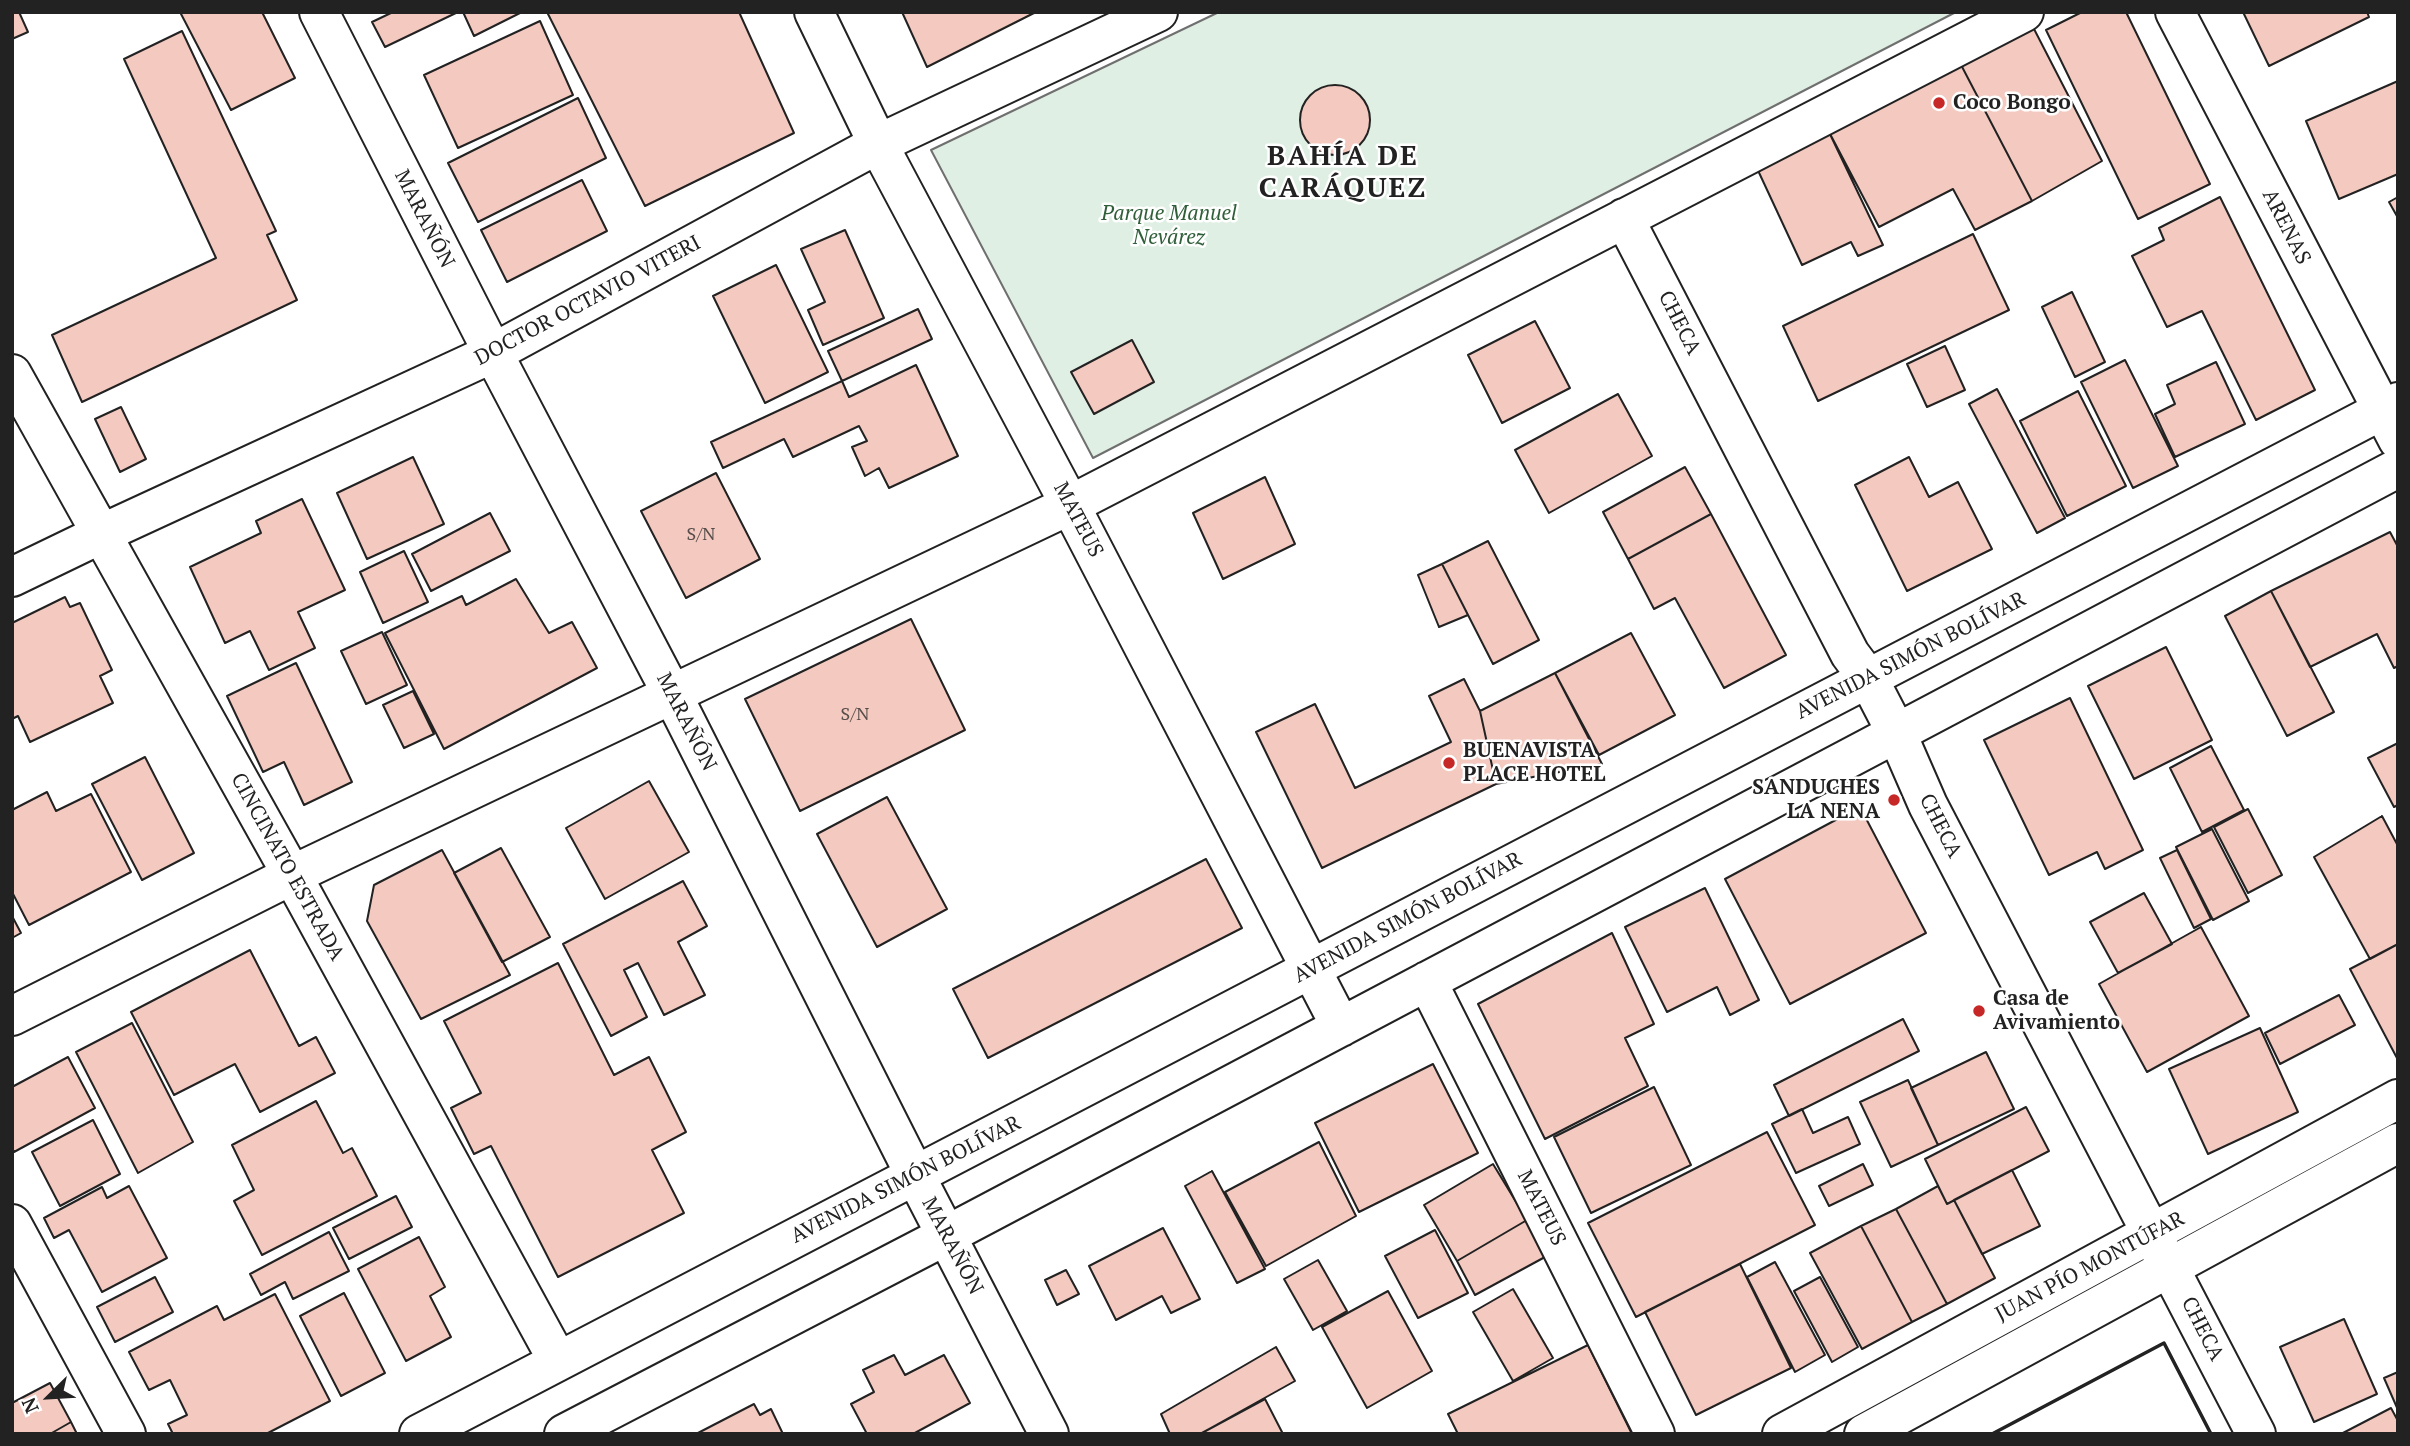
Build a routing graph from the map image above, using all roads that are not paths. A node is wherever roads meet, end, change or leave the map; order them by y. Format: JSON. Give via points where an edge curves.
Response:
{"nodes":[{"id":1,"x":319,"y":12,"type":"edge"},
{"id":2,"x":814,"y":12,"type":"edge"},
{"id":3,"x":1158,"y":12,"type":"edge"},
{"id":4,"x":2024,"y":12,"type":"edge"},
{"id":5,"x":2175,"y":12,"type":"edge"},
{"id":6,"x":878,"y":144,"type":"junction"},
{"id":7,"x":1624,"y":218,"type":"junction"},
{"id":8,"x":493,"y":354,"type":"junction"},
{"id":9,"x":12,"y":374,"type":"edge"},
{"id":10,"x":2393,"y":418,"type":"edge"},
{"id":11,"x":2398,"y":468,"type":"edge"},
{"id":12,"x":1070,"y":505,"type":"junction"},
{"id":13,"x":101,"y":534,"type":"junction"},
{"id":14,"x":12,"y":577,"type":"edge"},
{"id":15,"x":1868,"y":678,"type":"junction"},
{"id":16,"x":672,"y":694,"type":"junction"},
{"id":17,"x":1897,"y":734,"type":"junction"},
{"id":18,"x":292,"y":875,"type":"junction"},
{"id":19,"x":1311,"y":969,"type":"junction"},
{"id":20,"x":1427,"y":981,"type":"junction"},
{"id":21,"x":12,"y":1016,"type":"edge"},
{"id":22,"x":1340,"y":1027,"type":"junction"},
{"id":23,"x":2398,"y":1099,"type":"edge"},
{"id":24,"x":2398,"y":1143,"type":"edge"},
{"id":25,"x":915,"y":1175,"type":"junction"},
{"id":26,"x":12,"y":1224,"type":"edge"},
{"id":27,"x":2151,"y":1234,"type":"junction"},
{"id":28,"x":947,"y":1235,"type":"junction"},
{"id":29,"x":2171,"y":1267,"type":"junction"},
{"id":30,"x":558,"y":1361,"type":"junction"},
{"id":31,"x":583,"y":1429,"type":"edge"},
{"id":32,"x":125,"y":1434,"type":"edge"},
{"id":33,"x":419,"y":1434,"type":"edge"},
{"id":34,"x":1049,"y":1434,"type":"edge"},
{"id":35,"x":1655,"y":1434,"type":"edge"},
{"id":36,"x":1782,"y":1434,"type":"edge"},
{"id":37,"x":1864,"y":1434,"type":"edge"},
{"id":38,"x":2256,"y":1434,"type":"edge"}],
"edges":[{"from":1,"to":8,"type":"street","name":"MARAÑÓN"},
{"from":2,"to":6,"type":"street","name":"MATEUS"},
{"from":3,"to":6,"type":"street","name":"DOCTOR OCTAVIO VITERI"},
{"from":4,"to":7,"type":"street"},
{"from":5,"to":10,"type":"street","name":"ARENAS"},
{"from":6,"to":8,"type":"street","name":"DOCTOR OCTAVIO VITERI"},
{"from":6,"to":12,"type":"street","name":"MATEUS"},
{"from":7,"to":12,"type":"street"},
{"from":7,"to":15,"type":"street","name":"CHECA","via":[[1850,654]]},
{"from":8,"to":13,"type":"street","name":"DOCTOR OCTAVIO VITERI"},
{"from":8,"to":16,"type":"street","name":"MARAÑÓN"},
{"from":9,"to":13,"type":"street","name":"CINCINATO ESTRADA"},
{"from":10,"to":15,"type":"street","name":"AVENIDA SIMÓN BOLÍVAR"},
{"from":11,"to":17,"type":"street"},
{"from":12,"to":16,"type":"street"},
{"from":12,"to":19,"type":"street","name":"MATEUS"},
{"from":13,"to":14,"type":"street","name":"DOCTOR OCTAVIO VITERI"},
{"from":13,"to":18,"type":"street","name":"CINCINATO ESTRADA"},
{"from":15,"to":17,"type":"street","name":"CHECA"},
{"from":15,"to":19,"type":"street","name":"AVENIDA SIMÓN BOLÍVAR"},
{"from":16,"to":18,"type":"street"},
{"from":16,"to":25,"type":"street","name":"MARAÑÓN"},
{"from":17,"to":20,"type":"street"},
{"from":17,"to":27,"type":"street","name":"CHECA","via":[[1928,805]]},
{"from":18,"to":21,"type":"street"},
{"from":18,"to":30,"type":"street","name":"CINCINATO ESTRADA"},
{"from":19,"to":22,"type":"street","name":"MATEUS"},
{"from":19,"to":25,"type":"street","name":"AVENIDA SIMÓN BOLÍVAR"},
{"from":20,"to":22,"type":"street"},
{"from":20,"to":35,"type":"street","name":"MATEUS"},
{"from":22,"to":28,"type":"street"},
{"from":23,"to":27,"type":"street","name":"JUAN PÍO MONTÚFAR"},
{"from":24,"to":29,"type":"street","name":"JUAN PÍO MONTÚFAR"},
{"from":25,"to":28,"type":"street","name":"MARAÑÓN"},
{"from":25,"to":30,"type":"street","name":"AVENIDA SIMÓN BOLÍVAR"},
{"from":26,"to":32,"type":"street"},
{"from":27,"to":29,"type":"street","name":"CHECA"},
{"from":27,"to":36,"type":"street","name":"JUAN PÍO MONTÚFAR"},
{"from":28,"to":31,"type":"street"},
{"from":28,"to":34,"type":"street","name":"MARAÑÓN"},
{"from":29,"to":37,"type":"street","name":"JUAN PÍO MONTÚFAR"},
{"from":29,"to":38,"type":"street","name":"CHECA"},
{"from":30,"to":33,"type":"street","name":"AVENIDA SIMÓN BOLÍVAR"}]}
